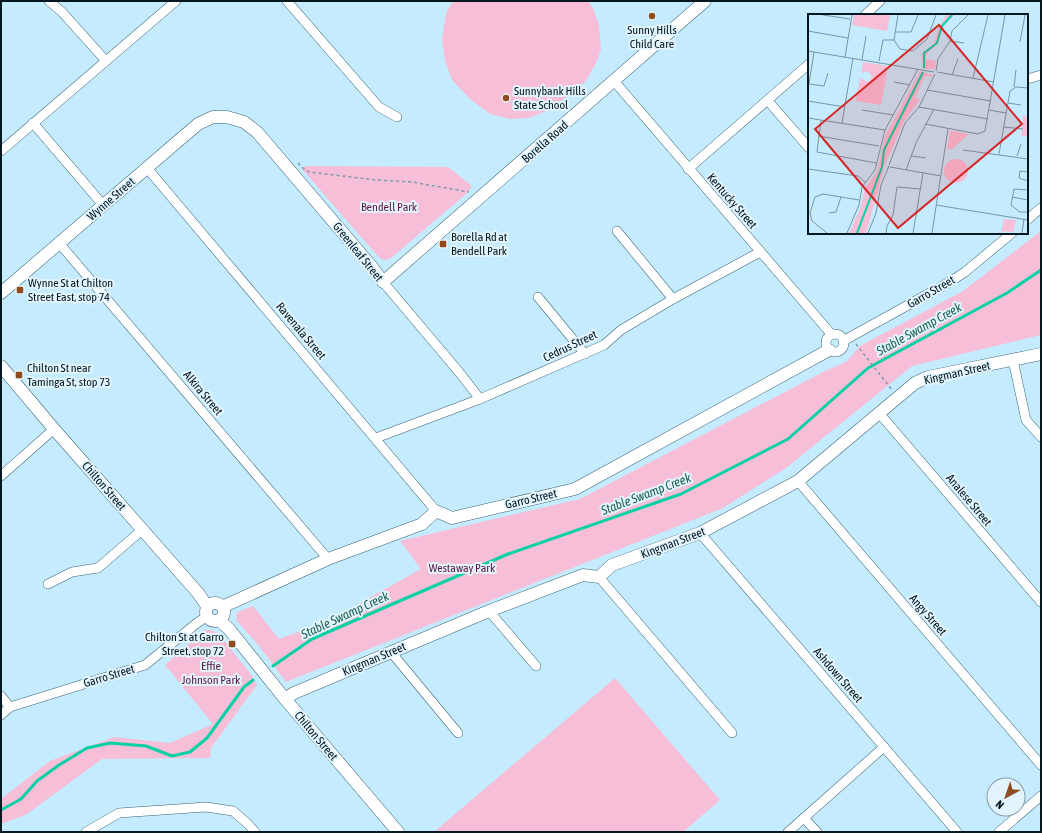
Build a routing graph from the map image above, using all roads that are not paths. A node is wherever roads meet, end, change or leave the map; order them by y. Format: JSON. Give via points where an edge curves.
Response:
{"nodes":[{"id":1,"x":49,"y":1,"type":"edge"},
{"id":2,"x":176,"y":1,"type":"edge"},
{"id":3,"x":287,"y":1,"type":"edge"},
{"id":4,"x":705,"y":1,"type":"edge"},
{"id":5,"x":880,"y":1,"type":"edge"},
{"id":6,"x":866,"y":14,"type":"edge"},
{"id":7,"x":106,"y":61,"type":"junction"},
{"id":8,"x":808,"y":65,"type":"edge"},
{"id":9,"x":1041,"y":75,"type":"edge"},
{"id":10,"x":1028,"y":79,"type":"edge"},
{"id":11,"x":614,"y":81,"type":"junction"},
{"id":12,"x":768,"y":101,"type":"junction"},
{"id":13,"x":227,"y":117,"type":"joint"},
{"id":14,"x":397,"y":117,"type":"dead end"},
{"id":15,"x":33,"y":123,"type":"junction"},
{"id":16,"x":808,"y":147,"type":"edge"},
{"id":17,"x":1,"y":151,"type":"edge"},
{"id":18,"x":147,"y":168,"type":"junction"},
{"id":19,"x":688,"y":169,"type":"junction"},
{"id":20,"x":103,"y":206,"type":"junction"},
{"id":21,"x":1041,"y":208,"type":"edge"},
{"id":22,"x":1028,"y":219,"type":"edge"},
{"id":23,"x":617,"y":231,"type":"dead end"},
{"id":24,"x":1011,"y":234,"type":"edge"},
{"id":25,"x":59,"y":243,"type":"junction"},
{"id":26,"x":760,"y":252,"type":"junction"},
{"id":27,"x":383,"y":282,"type":"junction"},
{"id":28,"x":1,"y":293,"type":"edge"},
{"id":29,"x":538,"y":297,"type":"dead end"},
{"id":30,"x":673,"y":299,"type":"junction"},
{"id":31,"x":832,"y":335,"type":"junction"},
{"id":32,"x":843,"y":341,"type":"junction"},
{"id":33,"x":829,"y":350,"type":"junction"},
{"id":34,"x":585,"y":354,"type":"junction"},
{"id":35,"x":1041,"y":354,"type":"edge"},
{"id":36,"x":1013,"y":360,"type":"junction"},
{"id":37,"x":1,"y":366,"type":"edge"},
{"id":38,"x":480,"y":399,"type":"junction"},
{"id":39,"x":879,"y":413,"type":"junction"},
{"id":40,"x":54,"y":429,"type":"junction"},
{"id":41,"x":1041,"y":437,"type":"edge"},
{"id":42,"x":376,"y":438,"type":"junction"},
{"id":43,"x":1,"y":476,"type":"edge"},
{"id":44,"x":798,"y":481,"type":"junction"},
{"id":45,"x":436,"y":510,"type":"junction"},
{"id":46,"x":142,"y":530,"type":"junction"},
{"id":47,"x":700,"y":533,"type":"junction"},
{"id":48,"x":328,"y":559,"type":"junction"},
{"id":49,"x":599,"y":577,"type":"junction"},
{"id":50,"x":48,"y":584,"type":"dead end"},
{"id":51,"x":1041,"y":602,"type":"edge"},
{"id":52,"x":222,"y":607,"type":"junction"},
{"id":53,"x":207,"y":611,"type":"junction"},
{"id":54,"x":489,"y":611,"type":"junction"},
{"id":55,"x":219,"y":620,"type":"junction"},
{"id":56,"x":391,"y":652,"type":"junction"},
{"id":57,"x":536,"y":666,"type":"dead end"},
{"id":58,"x":1,"y":696,"type":"edge"},
{"id":59,"x":285,"y":699,"type":"junction"},
{"id":60,"x":10,"y":707,"type":"junction"},
{"id":61,"x":1,"y":715,"type":"edge"},
{"id":62,"x":458,"y":733,"type":"dead end"},
{"id":63,"x":732,"y":733,"type":"dead end"},
{"id":64,"x":884,"y":747,"type":"junction"},
{"id":65,"x":1041,"y":765,"type":"edge"},
{"id":66,"x":1041,"y":796,"type":"edge"},
{"id":67,"x":804,"y":818,"type":"junction"},
{"id":68,"x":86,"y":832,"type":"edge"},
{"id":69,"x":255,"y":832,"type":"edge"},
{"id":70,"x":398,"y":832,"type":"edge"},
{"id":71,"x":788,"y":832,"type":"edge"},
{"id":72,"x":817,"y":832,"type":"edge"},
{"id":73,"x":957,"y":832,"type":"edge"},
{"id":74,"x":999,"y":832,"type":"edge"}],
"edges":[{"from":1,"to":7,"type":"street"},
{"from":2,"to":7,"type":"street"},
{"from":3,"to":14,"type":"street","via":[[379,107]]},
{"from":4,"to":11,"type":"street","name":"Borella Road"},
{"from":5,"to":6,"type":"street"},
{"from":7,"to":15,"type":"street"},
{"from":8,"to":12,"type":"street"},
{"from":9,"to":10,"type":"street"},
{"from":11,"to":19,"type":"street","name":"Kentucky Street"},
{"from":11,"to":27,"type":"street","name":"Borella Road"},
{"from":12,"to":16,"type":"street"},
{"from":12,"to":19,"type":"street"},
{"from":13,"to":18,"type":"street","name":"Wynne Street","via":[[213,117],[198,124]]},
{"from":13,"to":27,"type":"street","name":"Greenleaf Street","via":[[244,122],[257,132]]},
{"from":15,"to":17,"type":"street"},
{"from":15,"to":20,"type":"street"},
{"from":18,"to":20,"type":"street","name":"Wynne Street"},
{"from":18,"to":42,"type":"street","name":"Ravenala Street"},
{"from":19,"to":26,"type":"street","name":"Kentucky Street"},
{"from":20,"to":25,"type":"street","name":"Wynne Street"},
{"from":21,"to":22,"type":"street"},
{"from":23,"to":30,"type":"street"},
{"from":24,"to":32,"type":"street","name":"Garro Street","via":[[954,280]]},
{"from":25,"to":28,"type":"street","name":"Wynne Street"},
{"from":25,"to":48,"type":"street","name":"Alkira Street"},
{"from":26,"to":30,"type":"street","name":"Cedrus Street"},
{"from":26,"to":31,"type":"street","name":"Kentucky Street"},
{"from":27,"to":38,"type":"street","name":"Greenleaf Street"},
{"from":29,"to":34,"type":"street"},
{"from":30,"to":34,"type":"street","name":"Cedrus Street","via":[[621,330],[604,345]]},
{"from":31,"to":32,"type":"street","via":[[839,336]]},
{"from":31,"to":33,"type":"street","via":[[826,344]]},
{"from":32,"to":33,"type":"street","via":[[839,351]]},
{"from":33,"to":45,"type":"street","name":"Garro Street","via":[[575,489],[452,518]]},
{"from":34,"to":38,"type":"street","name":"Cedrus Street"},
{"from":35,"to":36,"type":"street","name":"Kingman Street"},
{"from":36,"to":39,"type":"street","name":"Kingman Street","via":[[928,377],[915,383]]},
{"from":36,"to":41,"type":"street","via":[[1026,420]]},
{"from":37,"to":40,"type":"street","name":"Chilton Street"},
{"from":38,"to":42,"type":"street","name":"Cedrus Street"},
{"from":39,"to":44,"type":"street","name":"Kingman Street"},
{"from":39,"to":51,"type":"street","name":"Analese Street"},
{"from":40,"to":43,"type":"street"},
{"from":40,"to":46,"type":"street","name":"Chilton Street"},
{"from":42,"to":45,"type":"street","name":"Ravenala Street"},
{"from":44,"to":47,"type":"street","name":"Kingman Street"},
{"from":44,"to":65,"type":"street","name":"Angy Street"},
{"from":45,"to":48,"type":"street","via":[[422,524]]},
{"from":46,"to":50,"type":"street","via":[[98,568],[72,572]]},
{"from":46,"to":53,"type":"street","name":"Chilton Street","via":[[198,593]]},
{"from":47,"to":49,"type":"street","name":"Kingman Street","via":[[612,565]]},
{"from":47,"to":64,"type":"street","name":"Ashdown Street"},
{"from":48,"to":52,"type":"street"},
{"from":49,"to":54,"type":"street","name":"Kingman Street","via":[[583,575]]},
{"from":49,"to":63,"type":"street"},
{"from":52,"to":53,"type":"street","via":[[214,603]]},
{"from":52,"to":55,"type":"street","via":[[223,614]]},
{"from":53,"to":55,"type":"street","via":[[212,621]]},
{"from":53,"to":60,"type":"street","name":"Garro Street","via":[[145,665]]},
{"from":54,"to":56,"type":"street","name":"Kingman Street"},
{"from":54,"to":57,"type":"street"},
{"from":55,"to":59,"type":"street","name":"Chilton Street"},
{"from":56,"to":59,"type":"street","name":"Kingman Street"},
{"from":56,"to":62,"type":"street"},
{"from":58,"to":60,"type":"street"},
{"from":59,"to":70,"type":"street","name":"Chilton Street"},
{"from":60,"to":61,"type":"street","name":"Garro Street"},
{"from":64,"to":67,"type":"street"},
{"from":64,"to":73,"type":"street","name":"Ashdown Street"},
{"from":66,"to":74,"type":"street"},
{"from":67,"to":71,"type":"street"},
{"from":67,"to":72,"type":"street"},
{"from":68,"to":69,"type":"street","via":[[119,813],[206,807],[233,811]]}]}
